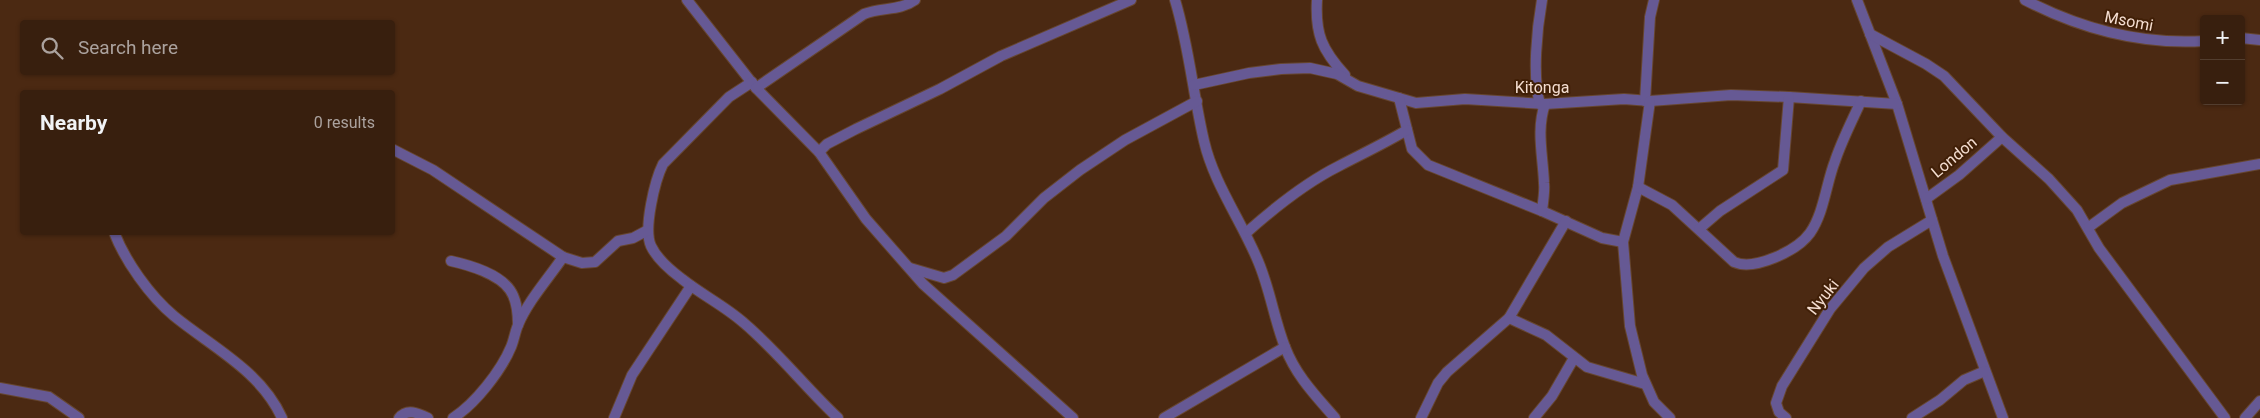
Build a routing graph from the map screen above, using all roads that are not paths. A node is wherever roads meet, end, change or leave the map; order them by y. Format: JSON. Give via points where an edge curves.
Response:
{"nodes":[{"id":1,"x":915,"y":0,"type":"edge"},
{"id":2,"x":1131,"y":0,"type":"edge"},
{"id":3,"x":1175,"y":0,"type":"edge"},
{"id":4,"x":1317,"y":0,"type":"edge"},
{"id":5,"x":1542,"y":0,"type":"edge"},
{"id":6,"x":1654,"y":0,"type":"edge"},
{"id":7,"x":1857,"y":0,"type":"edge"},
{"id":8,"x":2025,"y":0,"type":"edge"},
{"id":9,"x":690,"y":1,"type":"edge"},
{"id":10,"x":2045,"y":4,"type":"edge"},
{"id":11,"x":1870,"y":34,"type":"junction"},
{"id":12,"x":2245,"y":38,"type":"edge"},
{"id":13,"x":2260,"y":40,"type":"edge"},
{"id":14,"x":2200,"y":41,"type":"edge"},
{"id":15,"x":1349,"y":80,"type":"junction"},
{"id":16,"x":754,"y":85,"type":"junction"},
{"id":17,"x":1194,"y":85,"type":"junction"},
{"id":18,"x":1789,"y":96,"type":"junction"},
{"id":19,"x":1399,"y":98,"type":"junction"},
{"id":20,"x":1197,"y":101,"type":"junction"},
{"id":21,"x":1648,"y":101,"type":"junction"},
{"id":22,"x":1861,"y":101,"type":"junction"},
{"id":23,"x":1543,"y":104,"type":"junction"},
{"id":24,"x":1897,"y":104,"type":"junction"},
{"id":25,"x":1408,"y":130,"type":"junction"},
{"id":26,"x":2002,"y":137,"type":"junction"},
{"id":27,"x":395,"y":151,"type":"edge"},
{"id":28,"x":818,"y":152,"type":"junction"},
{"id":29,"x":2260,"y":164,"type":"edge"},
{"id":30,"x":1638,"y":187,"type":"junction"},
{"id":31,"x":1926,"y":199,"type":"junction"},
{"id":32,"x":1542,"y":211,"type":"junction"},
{"id":33,"x":1932,"y":220,"type":"junction"},
{"id":34,"x":1566,"y":221,"type":"junction"},
{"id":35,"x":2089,"y":227,"type":"junction"},
{"id":36,"x":1699,"y":229,"type":"junction"},
{"id":37,"x":648,"y":230,"type":"junction"},
{"id":38,"x":1246,"y":233,"type":"junction"},
{"id":39,"x":115,"y":235,"type":"edge"},
{"id":40,"x":1623,"y":242,"type":"junction"},
{"id":41,"x":562,"y":257,"type":"junction"},
{"id":42,"x":451,"y":261,"type":"dead end"},
{"id":43,"x":909,"y":267,"type":"junction"},
{"id":44,"x":691,"y":286,"type":"junction"},
{"id":45,"x":1509,"y":318,"type":"junction"},
{"id":46,"x":518,"y":325,"type":"junction"},
{"id":47,"x":1285,"y":347,"type":"junction"},
{"id":48,"x":1574,"y":358,"type":"junction"},
{"id":49,"x":1985,"y":370,"type":"junction"},
{"id":50,"x":1645,"y":384,"type":"junction"},
{"id":51,"x":0,"y":388,"type":"edge"},
{"id":52,"x":2260,"y":401,"type":"edge"},
{"id":53,"x":79,"y":418,"type":"edge"},
{"id":54,"x":282,"y":418,"type":"edge"},
{"id":55,"x":399,"y":418,"type":"edge"},
{"id":56,"x":428,"y":418,"type":"edge"},
{"id":57,"x":453,"y":418,"type":"edge"},
{"id":58,"x":614,"y":418,"type":"edge"},
{"id":59,"x":838,"y":418,"type":"edge"},
{"id":60,"x":1073,"y":418,"type":"edge"},
{"id":61,"x":1164,"y":418,"type":"edge"},
{"id":62,"x":1335,"y":418,"type":"edge"},
{"id":63,"x":1421,"y":418,"type":"edge"},
{"id":64,"x":1534,"y":418,"type":"edge"},
{"id":65,"x":1670,"y":418,"type":"edge"},
{"id":66,"x":1786,"y":418,"type":"edge"},
{"id":67,"x":1912,"y":418,"type":"edge"},
{"id":68,"x":2002,"y":418,"type":"edge"},
{"id":69,"x":2225,"y":418,"type":"edge"},
{"id":70,"x":2245,"y":418,"type":"edge"}],
"edges":[{"from":1,"to":16,"type":"street","via":[[897,8],[864,14]]},
{"from":2,"to":28,"type":"street","via":[[1001,56],[827,144]]},
{"from":3,"to":17,"type":"street"},
{"from":4,"to":15,"type":"street","via":[[1317,32],[1321,43]]},
{"from":5,"to":23,"type":"street","via":[[1535,76],[1536,90]]},
{"from":6,"to":21,"type":"street","via":[[1650,17]]},
{"from":7,"to":11,"type":"street"},
{"from":8,"to":10,"type":"street","name":"Msomi"},
{"from":9,"to":16,"type":"street"},
{"from":10,"to":14,"type":"street","name":"Msomi","via":[[2069,21],[2103,32],[2149,41]]},
{"from":11,"to":24,"type":"street"},
{"from":11,"to":26,"type":"street","via":[[1944,76]]},
{"from":12,"to":13,"type":"street"},
{"from":15,"to":17,"type":"street","name":"Kitonga","via":[[1310,68],[1250,73]]},
{"from":15,"to":19,"type":"street","name":"Kitonga","via":[[1358,86]]},
{"from":16,"to":28,"type":"street"},
{"from":16,"to":37,"type":"street","via":[[729,97],[663,164],[655,185]]},
{"from":17,"to":20,"type":"street"},
{"from":18,"to":21,"type":"street","name":"Kitonga"},
{"from":18,"to":22,"type":"street","name":"Kitonga"},
{"from":18,"to":36,"type":"street","via":[[1783,170]]},
{"from":19,"to":23,"type":"street","name":"Kitonga","via":[[1416,103],[1465,99]]},
{"from":19,"to":25,"type":"street"},
{"from":20,"to":38,"type":"street","via":[[1213,172]]},
{"from":20,"to":43,"type":"street","via":[[1125,140],[1080,170],[1044,198],[1006,236],[952,275],[944,278]]},
{"from":21,"to":23,"type":"street","name":"Kitonga","via":[[1624,99]]},
{"from":21,"to":30,"type":"street"},
{"from":22,"to":24,"type":"street","name":"Kitonga"},
{"from":22,"to":36,"type":"street","via":[[1838,152],[1815,224],[1804,240],[1774,257],[1746,265],[1731,259]]},
{"from":23,"to":32,"type":"street","via":[[1540,133],[1544,185]]},
{"from":24,"to":31,"type":"street"},
{"from":25,"to":32,"type":"street","via":[[1412,149],[1428,165]]},
{"from":25,"to":38,"type":"street","via":[[1305,186]]},
{"from":26,"to":31,"type":"street","name":"London"},
{"from":26,"to":35,"type":"street","via":[[2049,179]]},
{"from":27,"to":41,"type":"street","via":[[433,170]]},
{"from":28,"to":43,"type":"street","via":[[866,219]]},
{"from":29,"to":35,"type":"street","via":[[2170,180],[2122,204]]},
{"from":30,"to":36,"type":"street","via":[[1672,205]]},
{"from":30,"to":40,"type":"street"},
{"from":31,"to":33,"type":"street"},
{"from":32,"to":34,"type":"street"},
{"from":33,"to":49,"type":"street"},
{"from":33,"to":66,"type":"street","name":"Nyuki","via":[[1877,256],[1821,322],[1782,386],[1776,403]]},
{"from":34,"to":40,"type":"street","via":[[1602,238]]},
{"from":34,"to":45,"type":"street"},
{"from":35,"to":69,"type":"street","via":[[2100,248]]},
{"from":37,"to":41,"type":"street","via":[[618,241],[595,262],[582,263]]},
{"from":37,"to":44,"type":"street","via":[[654,251],[668,268]]},
{"from":38,"to":47,"type":"street","via":[[1259,262]]},
{"from":39,"to":54,"type":"street","via":[[124,256],[159,302],[247,373],[267,392]]},
{"from":40,"to":50,"type":"street","via":[[1630,326]]},
{"from":41,"to":46,"type":"street"},
{"from":42,"to":46,"type":"street","via":[[479,268],[504,284],[515,301]]},
{"from":43,"to":60,"type":"street","via":[[923,284]]},
{"from":44,"to":58,"type":"street","via":[[632,375]]},
{"from":44,"to":59,"type":"street","via":[[744,322]]},
{"from":45,"to":48,"type":"street","via":[[1546,335]]},
{"from":45,"to":63,"type":"street","via":[[1447,372]]},
{"from":46,"to":57,"type":"street","via":[[510,348],[481,392]]},
{"from":47,"to":61,"type":"street"},
{"from":47,"to":62,"type":"street","via":[[1310,391]]},
{"from":48,"to":50,"type":"street","via":[[1597,371]]},
{"from":48,"to":64,"type":"street","via":[[1552,396]]},
{"from":49,"to":67,"type":"street","via":[[1964,380]]},
{"from":49,"to":68,"type":"street"},
{"from":50,"to":65,"type":"street","via":[[1654,402]]},
{"from":51,"to":53,"type":"street","via":[[49,397]]},
{"from":52,"to":70,"type":"street"},
{"from":55,"to":56,"type":"street","via":[[406,412]]}]}
